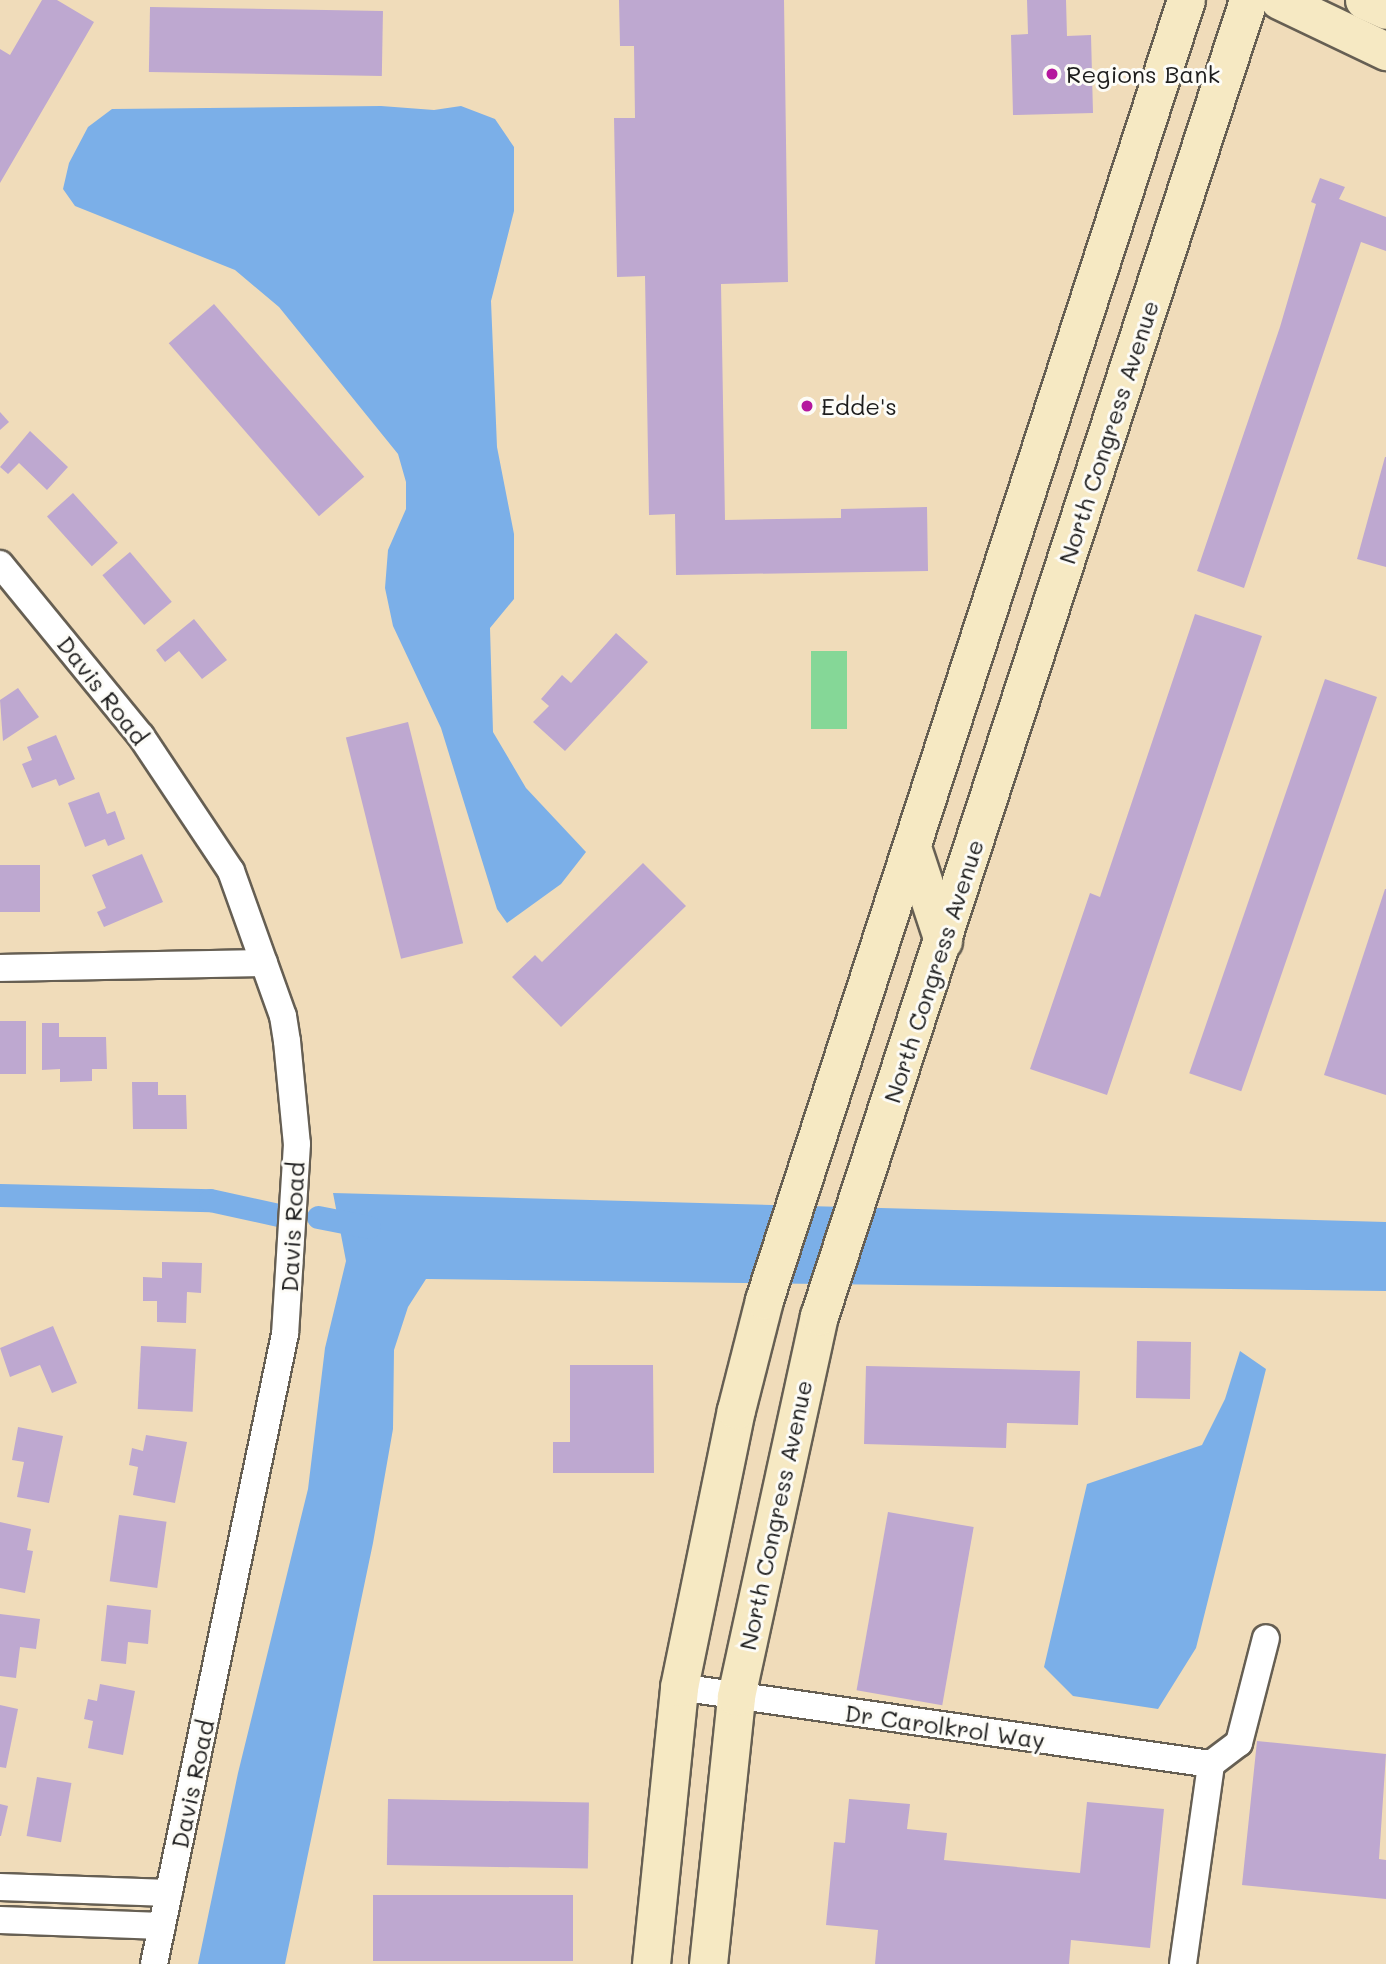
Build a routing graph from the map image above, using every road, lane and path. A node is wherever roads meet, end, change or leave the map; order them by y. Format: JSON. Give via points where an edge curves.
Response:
{"nodes":[{"id":1,"x":1186,"y":0,"type":"edge"},
{"id":2,"x":1248,"y":0,"type":"edge"},
{"id":3,"x":1279,"y":0,"type":"edge"},
{"id":4,"x":1364,"y":0,"type":"edge"},
{"id":5,"x":1386,"y":10,"type":"edge"},
{"id":6,"x":1386,"y":51,"type":"edge"},
{"id":7,"x":0,"y":564,"type":"edge"},
{"id":8,"x":912,"y":847,"type":"junction"},
{"id":9,"x":943,"y":941,"type":"junction"},
{"id":10,"x":264,"y":963,"type":"junction"},
{"id":11,"x":0,"y":968,"type":"edge"},
{"id":12,"x":1266,"y":1638,"type":"dead end"},
{"id":13,"x":679,"y":1687,"type":"junction"},
{"id":14,"x":736,"y":1696,"type":"junction"},
{"id":15,"x":1211,"y":1764,"type":"junction"},
{"id":16,"x":0,"y":1888,"type":"edge"},
{"id":17,"x":169,"y":1893,"type":"junction"},
{"id":18,"x":0,"y":1920,"type":"edge"},
{"id":19,"x":162,"y":1926,"type":"junction"},
{"id":20,"x":154,"y":1964,"type":"edge"},
{"id":21,"x":651,"y":1964,"type":"edge"},
{"id":22,"x":708,"y":1964,"type":"edge"},
{"id":23,"x":1183,"y":1964,"type":"edge"}],
"edges":[{"from":1,"to":8,"type":"main road"},
{"from":2,"to":9,"type":"main road","name":"North Congress Avenue"},
{"from":3,"to":6,"type":"main road"},
{"from":4,"to":5,"type":"main road"},
{"from":7,"to":10,"type":"street","name":"Davis Road","via":[[107,693],[196,814],[230,871]]},
{"from":8,"to":9,"type":"main road"},
{"from":8,"to":13,"type":"main road","via":[[764,1300],[736,1410]]},
{"from":9,"to":14,"type":"main road","name":"North Congress Avenue","via":[[819,1316]]},
{"from":10,"to":11,"type":"street"},
{"from":10,"to":17,"type":"street","name":"Davis Road","via":[[283,1016],[297,1144],[285,1334]]},
{"from":12,"to":15,"type":"street","via":[[1239,1743]]},
{"from":13,"to":14,"type":"street","name":"Dr Carolkrol Way"},
{"from":13,"to":21,"type":"main road"},
{"from":14,"to":15,"type":"street","name":"Dr Carolkrol Way"},
{"from":14,"to":22,"type":"main road","name":"North Congress Avenue"},
{"from":15,"to":23,"type":"street"},
{"from":16,"to":17,"type":"street"},
{"from":17,"to":19,"type":"street","name":"Davis Road"},
{"from":18,"to":19,"type":"street"},
{"from":19,"to":20,"type":"street","name":"Davis Road"}]}
